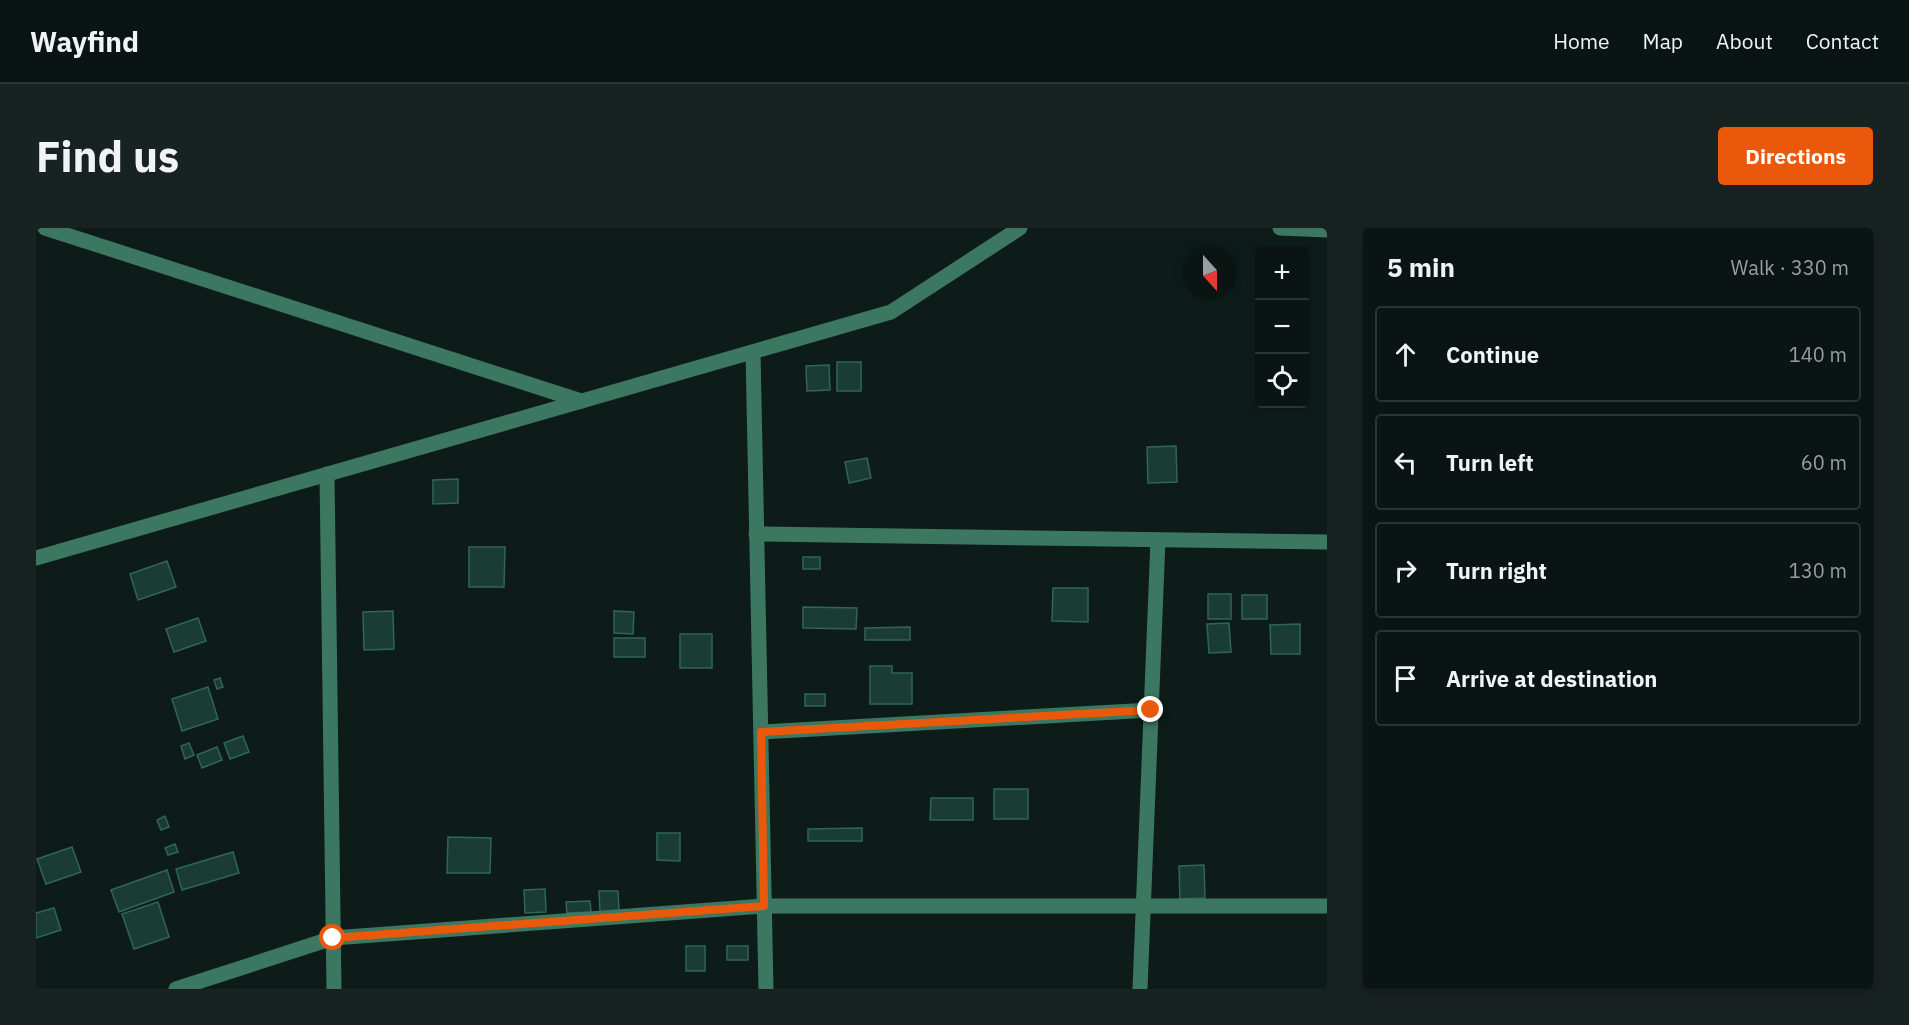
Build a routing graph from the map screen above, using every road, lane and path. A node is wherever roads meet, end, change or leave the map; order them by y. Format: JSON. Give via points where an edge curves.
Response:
{"nodes":[{"id":1,"x":45,"y":228,"type":"edge"},
{"id":2,"x":1020,"y":228,"type":"edge"},
{"id":3,"x":1280,"y":228,"type":"edge"},
{"id":4,"x":1327,"y":230,"type":"edge"},
{"id":5,"x":753,"y":352,"type":"junction"},
{"id":6,"x":581,"y":401,"type":"junction"},
{"id":7,"x":327,"y":474,"type":"junction"},
{"id":8,"x":756,"y":534,"type":"junction"},
{"id":9,"x":1158,"y":540,"type":"junction"},
{"id":10,"x":1327,"y":542,"type":"edge"},
{"id":11,"x":36,"y":558,"type":"edge"},
{"id":12,"x":1151,"y":710,"type":"junction"},
{"id":13,"x":761,"y":732,"type":"junction"},
{"id":14,"x":764,"y":906,"type":"junction"},
{"id":15,"x":1143,"y":906,"type":"junction"},
{"id":16,"x":1327,"y":906,"type":"edge"},
{"id":17,"x":333,"y":938,"type":"junction"},
{"id":18,"x":176,"y":989,"type":"edge"},
{"id":19,"x":334,"y":989,"type":"edge"},
{"id":20,"x":766,"y":989,"type":"edge"},
{"id":21,"x":1140,"y":989,"type":"edge"}],
"edges":[{"from":1,"to":6,"type":"street"},
{"from":2,"to":5,"type":"street","via":[[891,312]]},
{"from":3,"to":4,"type":"street"},
{"from":5,"to":6,"type":"street"},
{"from":5,"to":8,"type":"street"},
{"from":6,"to":7,"type":"street"},
{"from":7,"to":11,"type":"street"},
{"from":7,"to":17,"type":"street"},
{"from":8,"to":9,"type":"street"},
{"from":8,"to":13,"type":"street"},
{"from":9,"to":10,"type":"street"},
{"from":9,"to":12,"type":"street"},
{"from":12,"to":13,"type":"street"},
{"from":12,"to":15,"type":"street"},
{"from":13,"to":14,"type":"street"},
{"from":14,"to":15,"type":"street"},
{"from":14,"to":17,"type":"street"},
{"from":14,"to":20,"type":"street"},
{"from":15,"to":16,"type":"street"},
{"from":15,"to":21,"type":"street"},
{"from":17,"to":18,"type":"street"},
{"from":17,"to":19,"type":"street"}]}
